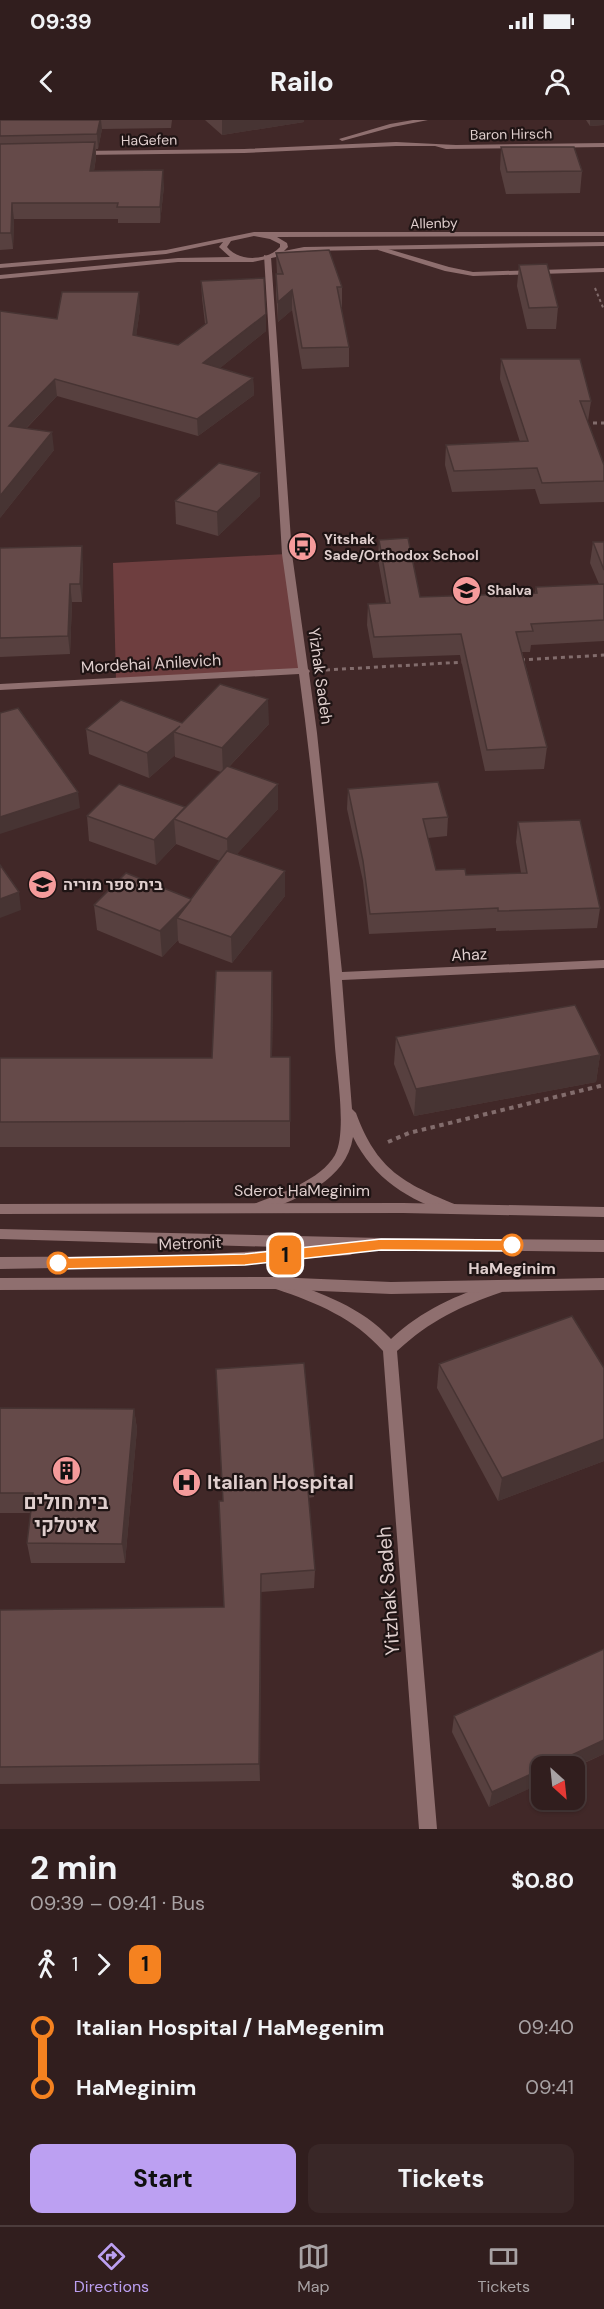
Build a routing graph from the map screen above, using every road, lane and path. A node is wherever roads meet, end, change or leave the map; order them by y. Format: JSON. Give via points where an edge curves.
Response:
{"nodes":[{"id":1,"x":424,"y":120,"type":"edge"},
{"id":2,"x":392,"y":125,"type":"junction"},
{"id":3,"x":380,"y":128,"type":"junction"},
{"id":4,"x":419,"y":143,"type":"junction"},
{"id":5,"x":604,"y":145,"type":"edge"},
{"id":6,"x":454,"y":146,"type":"junction"},
{"id":7,"x":371,"y":147,"type":"junction"},
{"id":8,"x":266,"y":149,"type":"junction"},
{"id":9,"x":71,"y":153,"type":"edge"},
{"id":10,"x":604,"y":234,"type":"edge"},
{"id":11,"x":264,"y":235,"type":"junction"},
{"id":12,"x":229,"y":239,"type":"junction"},
{"id":13,"x":604,"y":244,"type":"edge"},
{"id":14,"x":381,"y":248,"type":"junction"},
{"id":15,"x":270,"y":257,"type":"junction"},
{"id":16,"x":245,"y":259,"type":"junction"},
{"id":17,"x":0,"y":266,"type":"edge"},
{"id":18,"x":604,"y":270,"type":"edge"},
{"id":19,"x":0,"y":277,"type":"edge"},
{"id":20,"x":593,"y":423,"type":"edge"},
{"id":21,"x":604,"y":423,"type":"edge"},
{"id":22,"x":604,"y":655,"type":"edge"},
{"id":23,"x":520,"y":660,"type":"edge"},
{"id":24,"x":472,"y":662,"type":"edge"},
{"id":25,"x":304,"y":671,"type":"junction"},
{"id":26,"x":0,"y":687,"type":"edge"},
{"id":27,"x":604,"y":964,"type":"edge"},
{"id":28,"x":336,"y":976,"type":"junction"},
{"id":29,"x":604,"y":1085,"type":"edge"},
{"id":30,"x":346,"y":1099,"type":"junction"},
{"id":31,"x":366,"y":1152,"type":"junction"},
{"id":32,"x":259,"y":1208,"type":"junction"},
{"id":33,"x":0,"y":1209,"type":"edge"},
{"id":34,"x":453,"y":1210,"type":"junction"},
{"id":35,"x":604,"y":1212,"type":"edge"},
{"id":36,"x":0,"y":1234,"type":"edge"},
{"id":37,"x":381,"y":1244,"type":"junction"},
{"id":38,"x":604,"y":1246,"type":"edge"},
{"id":39,"x":0,"y":1263,"type":"edge"},
{"id":40,"x":274,"y":1283,"type":"junction"},
{"id":41,"x":0,"y":1284,"type":"edge"},
{"id":42,"x":511,"y":1284,"type":"junction"},
{"id":43,"x":604,"y":1284,"type":"edge"},
{"id":44,"x":390,"y":1349,"type":"junction"},
{"id":45,"x":428,"y":1829,"type":"edge"}],
"edges":[{"from":1,"to":2,"type":"street"},
{"from":2,"to":3,"type":"street"},
{"from":2,"to":4,"type":"street","via":[[387,131],[394,137]]},
{"from":3,"to":7,"type":"street"},
{"from":3,"to":8,"type":"street","via":[[342,139]]},
{"from":4,"to":6,"type":"street","name":"Baron Hirsch"},
{"from":4,"to":7,"type":"street","name":"Baron Hirsch"},
{"from":5,"to":6,"type":"street","name":"Baron Hirsch"},
{"from":6,"to":7,"type":"street","name":"Baron Hirsch"},
{"from":7,"to":8,"type":"street","name":"HaGefen"},
{"from":8,"to":9,"type":"street","name":"HaGefen"},
{"from":10,"to":11,"type":"street","name":"Allenby"},
{"from":11,"to":12,"type":"street","name":"Allenby"},
{"from":11,"to":15,"type":"street","via":[[283,243],[282,251]]},
{"from":12,"to":16,"type":"street","via":[[222,247],[225,251]]},
{"from":12,"to":17,"type":"street","name":"Allenby","via":[[166,252]]},
{"from":13,"to":14,"type":"street","name":"Allenby"},
{"from":14,"to":15,"type":"street","name":"Allenby","via":[[304,249]]},
{"from":14,"to":18,"type":"street","via":[[473,274]]},
{"from":15,"to":16,"type":"street","name":"Allenby"},
{"from":15,"to":25,"type":"street","name":"Yizhak Sadeh","via":[[287,554]]},
{"from":16,"to":19,"type":"street","name":"Allenby","via":[[178,260]]},
{"from":20,"to":21,"type":"path"},
{"from":22,"to":23,"type":"path"},
{"from":24,"to":25,"type":"path"},
{"from":25,"to":26,"type":"street","name":"Mordehai Anilevich"},
{"from":25,"to":28,"type":"street","name":"Yizhak Sadeh"},
{"from":27,"to":28,"type":"street","name":"Ahaz"},
{"from":28,"to":30,"type":"street","name":"Yizhak Sadeh"},
{"from":29,"to":31,"type":"path","via":[[409,1133]]},
{"from":30,"to":31,"type":"street","name":"Yizhak Sadeh"},
{"from":30,"to":32,"type":"street","name":"Yizhak Sadeh","via":[[347,1129],[340,1158],[317,1179]]},
{"from":31,"to":34,"type":"street","name":"Yizhak Sadeh","via":[[395,1182]]},
{"from":32,"to":33,"type":"street","name":"Sderot HaMeginim"},
{"from":32,"to":34,"type":"street","name":"Sderot HaMeginim"},
{"from":34,"to":35,"type":"street","name":"Sderot HaMeginim"},
{"from":36,"to":37,"type":"street","name":"Metronit"},
{"from":37,"to":38,"type":"street","name":"Metronit"},
{"from":37,"to":39,"type":"street","name":"Metronit","via":[[245,1259]]},
{"from":40,"to":41,"type":"street"},
{"from":40,"to":42,"type":"street","via":[[391,1288]]},
{"from":40,"to":44,"type":"street","via":[[351,1313]]},
{"from":42,"to":43,"type":"street"},
{"from":42,"to":44,"type":"street","via":[[431,1313]]},
{"from":44,"to":45,"type":"street","name":"Yitzhak Sadeh"}]}
